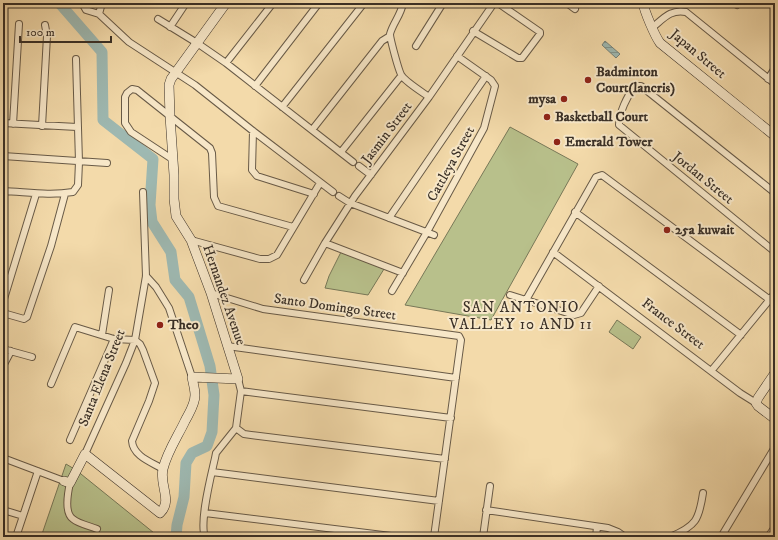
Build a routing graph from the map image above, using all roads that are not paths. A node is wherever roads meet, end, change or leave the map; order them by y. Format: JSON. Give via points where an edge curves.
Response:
{"nodes":[{"id":1,"x":82,"y":3,"type":"edge"},
{"id":2,"x":101,"y":3,"type":"edge"},
{"id":3,"x":186,"y":3,"type":"edge"},
{"id":4,"x":226,"y":3,"type":"edge"},
{"id":5,"x":273,"y":3,"type":"edge"},
{"id":6,"x":319,"y":3,"type":"edge"},
{"id":7,"x":364,"y":3,"type":"edge"},
{"id":8,"x":404,"y":3,"type":"edge"},
{"id":9,"x":443,"y":3,"type":"edge"},
{"id":10,"x":494,"y":3,"type":"edge"},
{"id":11,"x":498,"y":3,"type":"edge"},
{"id":12,"x":567,"y":3,"type":"edge"},
{"id":13,"x":643,"y":3,"type":"edge"},
{"id":14,"x":734,"y":3,"type":"edge"},
{"id":15,"x":738,"y":3,"type":"edge"},
{"id":16,"x":575,"y":9,"type":"dead end"},
{"id":17,"x":99,"y":14,"type":"junction"},
{"id":18,"x":158,"y":19,"type":"dead end"},
{"id":19,"x":19,"y":24,"type":"dead end"},
{"id":20,"x":45,"y":25,"type":"dead end"},
{"id":21,"x":170,"y":27,"type":"junction"},
{"id":22,"x":653,"y":27,"type":"junction"},
{"id":23,"x":473,"y":31,"type":"junction"},
{"id":24,"x":390,"y":36,"type":"junction"},
{"id":25,"x":197,"y":43,"type":"junction"},
{"id":26,"x":416,"y":46,"type":"dead end"},
{"id":27,"x":457,"y":56,"type":"junction"},
{"id":28,"x":76,"y":59,"type":"dead end"},
{"id":29,"x":226,"y":64,"type":"junction"},
{"id":30,"x":775,"y":68,"type":"edge"},
{"id":31,"x":176,"y":72,"type":"junction"},
{"id":32,"x":401,"y":76,"type":"junction"},
{"id":33,"x":486,"y":76,"type":"junction"},
{"id":34,"x":768,"y":79,"type":"junction"},
{"id":35,"x":775,"y":84,"type":"edge"},
{"id":36,"x":254,"y":86,"type":"junction"},
{"id":37,"x":429,"y":97,"type":"junction"},
{"id":38,"x":282,"y":107,"type":"junction"},
{"id":39,"x":170,"y":116,"type":"junction"},
{"id":40,"x":3,"y":123,"type":"edge"},
{"id":41,"x":13,"y":124,"type":"junction"},
{"id":42,"x":42,"y":126,"type":"junction"},
{"id":43,"x":77,"y":127,"type":"junction"},
{"id":44,"x":312,"y":130,"type":"junction"},
{"id":45,"x":253,"y":132,"type":"junction"},
{"id":46,"x":775,"y":136,"type":"edge"},
{"id":47,"x":341,"y":152,"type":"junction"},
{"id":48,"x":3,"y":156,"type":"edge"},
{"id":49,"x":172,"y":159,"type":"junction"},
{"id":50,"x":78,"y":162,"type":"junction"},
{"id":51,"x":353,"y":162,"type":"dead end"},
{"id":52,"x":107,"y":163,"type":"dead end"},
{"id":53,"x":359,"y":166,"type":"dead end"},
{"id":54,"x":371,"y":175,"type":"junction"},
{"id":55,"x":320,"y":183,"type":"junction"},
{"id":56,"x":4,"y":191,"type":"edge"},
{"id":57,"x":143,"y":192,"type":"dead end"},
{"id":58,"x":333,"y":192,"type":"dead end"},
{"id":59,"x":775,"y":193,"type":"edge"},
{"id":60,"x":36,"y":194,"type":"junction"},
{"id":61,"x":65,"y":194,"type":"junction"},
{"id":62,"x":314,"y":194,"type":"junction"},
{"id":63,"x":339,"y":196,"type":"dead end"},
{"id":64,"x":3,"y":200,"type":"edge"},
{"id":65,"x":350,"y":203,"type":"junction"},
{"id":66,"x":575,"y":212,"type":"junction"},
{"id":67,"x":389,"y":218,"type":"junction"},
{"id":68,"x":293,"y":227,"type":"junction"},
{"id":69,"x":427,"y":232,"type":"junction"},
{"id":70,"x":434,"y":235,"type":"dead end"},
{"id":71,"x":191,"y":240,"type":"junction"},
{"id":72,"x":325,"y":242,"type":"junction"},
{"id":73,"x":553,"y":252,"type":"junction"},
{"id":74,"x":775,"y":252,"type":"edge"},
{"id":75,"x":403,"y":273,"type":"junction"},
{"id":76,"x":146,"y":276,"type":"junction"},
{"id":77,"x":304,"y":280,"type":"dead end"},
{"id":78,"x":599,"y":286,"type":"junction"},
{"id":79,"x":109,"y":290,"type":"dead end"},
{"id":80,"x":392,"y":291,"type":"dead end"},
{"id":81,"x":211,"y":293,"type":"junction"},
{"id":82,"x":775,"y":293,"type":"edge"},
{"id":83,"x":510,"y":295,"type":"dead end"},
{"id":84,"x":526,"y":300,"type":"junction"},
{"id":85,"x":770,"y":300,"type":"junction"},
{"id":86,"x":3,"y":302,"type":"edge"},
{"id":87,"x":3,"y":313,"type":"edge"},
{"id":88,"x":102,"y":335,"type":"junction"},
{"id":89,"x":741,"y":335,"type":"junction"},
{"id":90,"x":114,"y":339,"type":"junction"},
{"id":91,"x":135,"y":340,"type":"junction"},
{"id":92,"x":227,"y":346,"type":"junction"},
{"id":93,"x":3,"y":349,"type":"edge"},
{"id":94,"x":11,"y":351,"type":"junction"},
{"id":95,"x":32,"y":357,"type":"dead end"},
{"id":96,"x":3,"y":366,"type":"edge"},
{"id":97,"x":712,"y":370,"type":"junction"},
{"id":98,"x":775,"y":373,"type":"edge"},
{"id":99,"x":192,"y":377,"type":"junction"},
{"id":100,"x":456,"y":378,"type":"junction"},
{"id":101,"x":238,"y":379,"type":"junction"},
{"id":102,"x":51,"y":384,"type":"dead end"},
{"id":103,"x":241,"y":391,"type":"junction"},
{"id":104,"x":756,"y":403,"type":"junction"},
{"id":105,"x":451,"y":418,"type":"junction"},
{"id":106,"x":775,"y":419,"type":"edge"},
{"id":107,"x":236,"y":428,"type":"junction"},
{"id":108,"x":70,"y":440,"type":"dead end"},
{"id":109,"x":775,"y":447,"type":"edge"},
{"id":110,"x":85,"y":454,"type":"junction"},
{"id":111,"x":3,"y":458,"type":"edge"},
{"id":112,"x":445,"y":459,"type":"junction"},
{"id":113,"x":163,"y":469,"type":"junction"},
{"id":114,"x":38,"y":471,"type":"junction"},
{"id":115,"x":212,"y":472,"type":"junction"},
{"id":116,"x":67,"y":482,"type":"junction"},
{"id":117,"x":490,"y":486,"type":"dead end"},
{"id":118,"x":703,"y":493,"type":"dead end"},
{"id":119,"x":439,"y":501,"type":"junction"},
{"id":120,"x":3,"y":510,"type":"edge"},
{"id":121,"x":486,"y":510,"type":"junction"},
{"id":122,"x":205,"y":513,"type":"junction"},
{"id":123,"x":23,"y":516,"type":"junction"},
{"id":124,"x":597,"y":527,"type":"junction"},
{"id":125,"x":775,"y":527,"type":"edge"},
{"id":126,"x":97,"y":528,"type":"dead end"},
{"id":127,"x":16,"y":537,"type":"edge"},
{"id":128,"x":205,"y":537,"type":"edge"},
{"id":129,"x":398,"y":537,"type":"edge"},
{"id":130,"x":434,"y":537,"type":"edge"},
{"id":131,"x":483,"y":537,"type":"edge"},
{"id":132,"x":596,"y":537,"type":"edge"},
{"id":133,"x":625,"y":537,"type":"edge"},
{"id":134,"x":670,"y":537,"type":"edge"},
{"id":135,"x":720,"y":537,"type":"edge"},
{"id":136,"x":768,"y":537,"type":"edge"}],
"edges":[{"from":1,"to":17,"type":"street","via":[[86,10]]},
{"from":2,"to":17,"type":"street"},
{"from":3,"to":21,"type":"street"},
{"from":4,"to":25,"type":"street","name":"Hernandez Avenue"},
{"from":5,"to":29,"type":"street"},
{"from":6,"to":36,"type":"street"},
{"from":7,"to":38,"type":"street"},
{"from":8,"to":24,"type":"street"},
{"from":9,"to":26,"type":"street"},
{"from":10,"to":23,"type":"street","name":"Jasmin Street"},
{"from":11,"to":23,"type":"street","via":[[540,32],[522,58]]},
{"from":12,"to":16,"type":"street"},
{"from":13,"to":22,"type":"street"},
{"from":14,"to":15,"type":"street"},
{"from":17,"to":31,"type":"street","via":[[129,42]]},
{"from":18,"to":21,"type":"street"},
{"from":19,"to":41,"type":"street"},
{"from":20,"to":42,"type":"street","via":[[47,36]]},
{"from":21,"to":25,"type":"street"},
{"from":22,"to":34,"type":"street","name":"Japan Street","via":[[672,12],[686,12]]},
{"from":22,"to":46,"type":"street","name":"Japan Street","via":[[660,43]]},
{"from":23,"to":27,"type":"street","name":"Jasmin Street"},
{"from":24,"to":32,"type":"street"},
{"from":24,"to":44,"type":"street","via":[[382,41]]},
{"from":25,"to":29,"type":"street"},
{"from":25,"to":31,"type":"street","name":"Hernandez Avenue"},
{"from":27,"to":33,"type":"street"},
{"from":27,"to":37,"type":"street","name":"Jasmin Street"},
{"from":28,"to":43,"type":"street"},
{"from":29,"to":36,"type":"street"},
{"from":30,"to":34,"type":"street"},
{"from":31,"to":39,"type":"street","name":"Hernandez Avenue","via":[[169,85]]},
{"from":31,"to":45,"type":"street"},
{"from":32,"to":37,"type":"street"},
{"from":32,"to":47,"type":"street"},
{"from":33,"to":67,"type":"street"},
{"from":33,"to":69,"type":"street","name":"Cattleya Street","via":[[495,86],[484,128]]},
{"from":34,"to":35,"type":"street","name":"Japan Street"},
{"from":36,"to":38,"type":"street"},
{"from":37,"to":54,"type":"street","name":"Jasmin Street"},
{"from":38,"to":44,"type":"street"},
{"from":39,"to":49,"type":"street","name":"Hernandez Avenue"},
{"from":39,"to":49,"type":"street","via":[[137,90],[132,89],[127,93],[127,128]]},
{"from":39,"to":68,"type":"street","via":[[210,148],[214,197],[218,206]]},
{"from":40,"to":41,"type":"street"},
{"from":41,"to":42,"type":"street"},
{"from":42,"to":43,"type":"street"},
{"from":43,"to":50,"type":"street"},
{"from":44,"to":47,"type":"street"},
{"from":45,"to":55,"type":"street"},
{"from":45,"to":62,"type":"street","via":[[252,170],[257,176]]},
{"from":47,"to":51,"type":"street"},
{"from":48,"to":50,"type":"street"},
{"from":49,"to":71,"type":"street","name":"Hernandez Avenue","via":[[176,216]]},
{"from":50,"to":52,"type":"street"},
{"from":50,"to":61,"type":"street","via":[[78,185],[73,192]]},
{"from":53,"to":54,"type":"street"},
{"from":54,"to":65,"type":"street","name":"Jasmin Street"},
{"from":55,"to":58,"type":"street"},
{"from":55,"to":62,"type":"street"},
{"from":56,"to":60,"type":"street"},
{"from":56,"to":64,"type":"street"},
{"from":57,"to":76,"type":"street","name":"Santa Elena Street"},
{"from":59,"to":74,"type":"street","name":"Jordan Street","via":[[641,86],[635,86],[630,92],[619,125]]},
{"from":60,"to":61,"type":"street"},
{"from":60,"to":86,"type":"street"},
{"from":61,"to":87,"type":"street","via":[[28,316],[24,319]]},
{"from":62,"to":68,"type":"street"},
{"from":63,"to":65,"type":"street"},
{"from":65,"to":67,"type":"street"},
{"from":65,"to":72,"type":"street","name":"Jasmin Street"},
{"from":66,"to":73,"type":"street"},
{"from":66,"to":85,"type":"street","via":[[596,177],[602,175]]},
{"from":66,"to":89,"type":"street"},
{"from":67,"to":69,"type":"street"},
{"from":68,"to":71,"type":"street","via":[[277,255],[269,259],[260,259]]},
{"from":69,"to":70,"type":"street"},
{"from":69,"to":75,"type":"street","name":"Cattleya Street"},
{"from":71,"to":81,"type":"street","name":"Hernandez Avenue"},
{"from":72,"to":75,"type":"street"},
{"from":72,"to":77,"type":"street","name":"Jasmin Street"},
{"from":73,"to":78,"type":"street","name":"France Street"},
{"from":73,"to":84,"type":"street"},
{"from":75,"to":80,"type":"street","name":"Cattleya Street"},
{"from":76,"to":91,"type":"street","name":"Santa Elena Street"},
{"from":76,"to":99,"type":"street","via":[[169,308]]},
{"from":78,"to":84,"type":"street","via":[[581,313],[574,315]]},
{"from":78,"to":97,"type":"street","name":"France Street"},
{"from":79,"to":88,"type":"street"},
{"from":81,"to":92,"type":"street","name":"Hernandez Avenue"},
{"from":81,"to":100,"type":"street","name":"Santo Domingo Street","via":[[263,308],[458,336],[461,340]]},
{"from":82,"to":85,"type":"street"},
{"from":83,"to":84,"type":"street"},
{"from":85,"to":89,"type":"street"},
{"from":88,"to":90,"type":"street"},
{"from":88,"to":102,"type":"street","via":[[75,326]]},
{"from":89,"to":97,"type":"street"},
{"from":90,"to":91,"type":"street"},
{"from":90,"to":108,"type":"street"},
{"from":91,"to":110,"type":"street","name":"Santa Elena Street"},
{"from":91,"to":113,"type":"street","via":[[143,350],[155,383],[132,441],[132,447]]},
{"from":92,"to":100,"type":"street"},
{"from":92,"to":101,"type":"street","name":"Hernandez Avenue"},
{"from":93,"to":94,"type":"street"},
{"from":94,"to":95,"type":"street"},
{"from":94,"to":96,"type":"street"},
{"from":97,"to":104,"type":"street","name":"France Street"},
{"from":98,"to":104,"type":"street"},
{"from":99,"to":101,"type":"street"},
{"from":99,"to":113,"type":"street","via":[[195,395],[193,405]]},
{"from":100,"to":105,"type":"street"},
{"from":101,"to":103,"type":"street","name":"Hernandez Avenue"},
{"from":103,"to":105,"type":"street"},
{"from":103,"to":107,"type":"street","name":"Hernandez Avenue"},
{"from":104,"to":106,"type":"street","name":"France Street"},
{"from":105,"to":112,"type":"street"},
{"from":107,"to":112,"type":"street","via":[[244,434]]},
{"from":107,"to":115,"type":"street","via":[[216,453]]},
{"from":109,"to":135,"type":"street"},
{"from":110,"to":113,"type":"street","via":[[160,513],[166,500],[162,481]]},
{"from":110,"to":116,"type":"street","name":"Santa Elena Street"},
{"from":111,"to":114,"type":"street"},
{"from":112,"to":119,"type":"street"},
{"from":114,"to":116,"type":"street"},
{"from":114,"to":123,"type":"street"},
{"from":115,"to":119,"type":"street"},
{"from":115,"to":122,"type":"street"},
{"from":116,"to":126,"type":"street","name":"Santa Elena Street","via":[[68,513],[73,519]]},
{"from":117,"to":121,"type":"street"},
{"from":118,"to":134,"type":"street","via":[[696,520],[684,531]]},
{"from":119,"to":130,"type":"street"},
{"from":120,"to":123,"type":"street"},
{"from":121,"to":124,"type":"street"},
{"from":121,"to":131,"type":"street"},
{"from":122,"to":128,"type":"street"},
{"from":122,"to":129,"type":"street"},
{"from":123,"to":127,"type":"street"},
{"from":124,"to":132,"type":"street"},
{"from":124,"to":133,"type":"street","via":[[608,528]]},
{"from":125,"to":136,"type":"street"}]}
